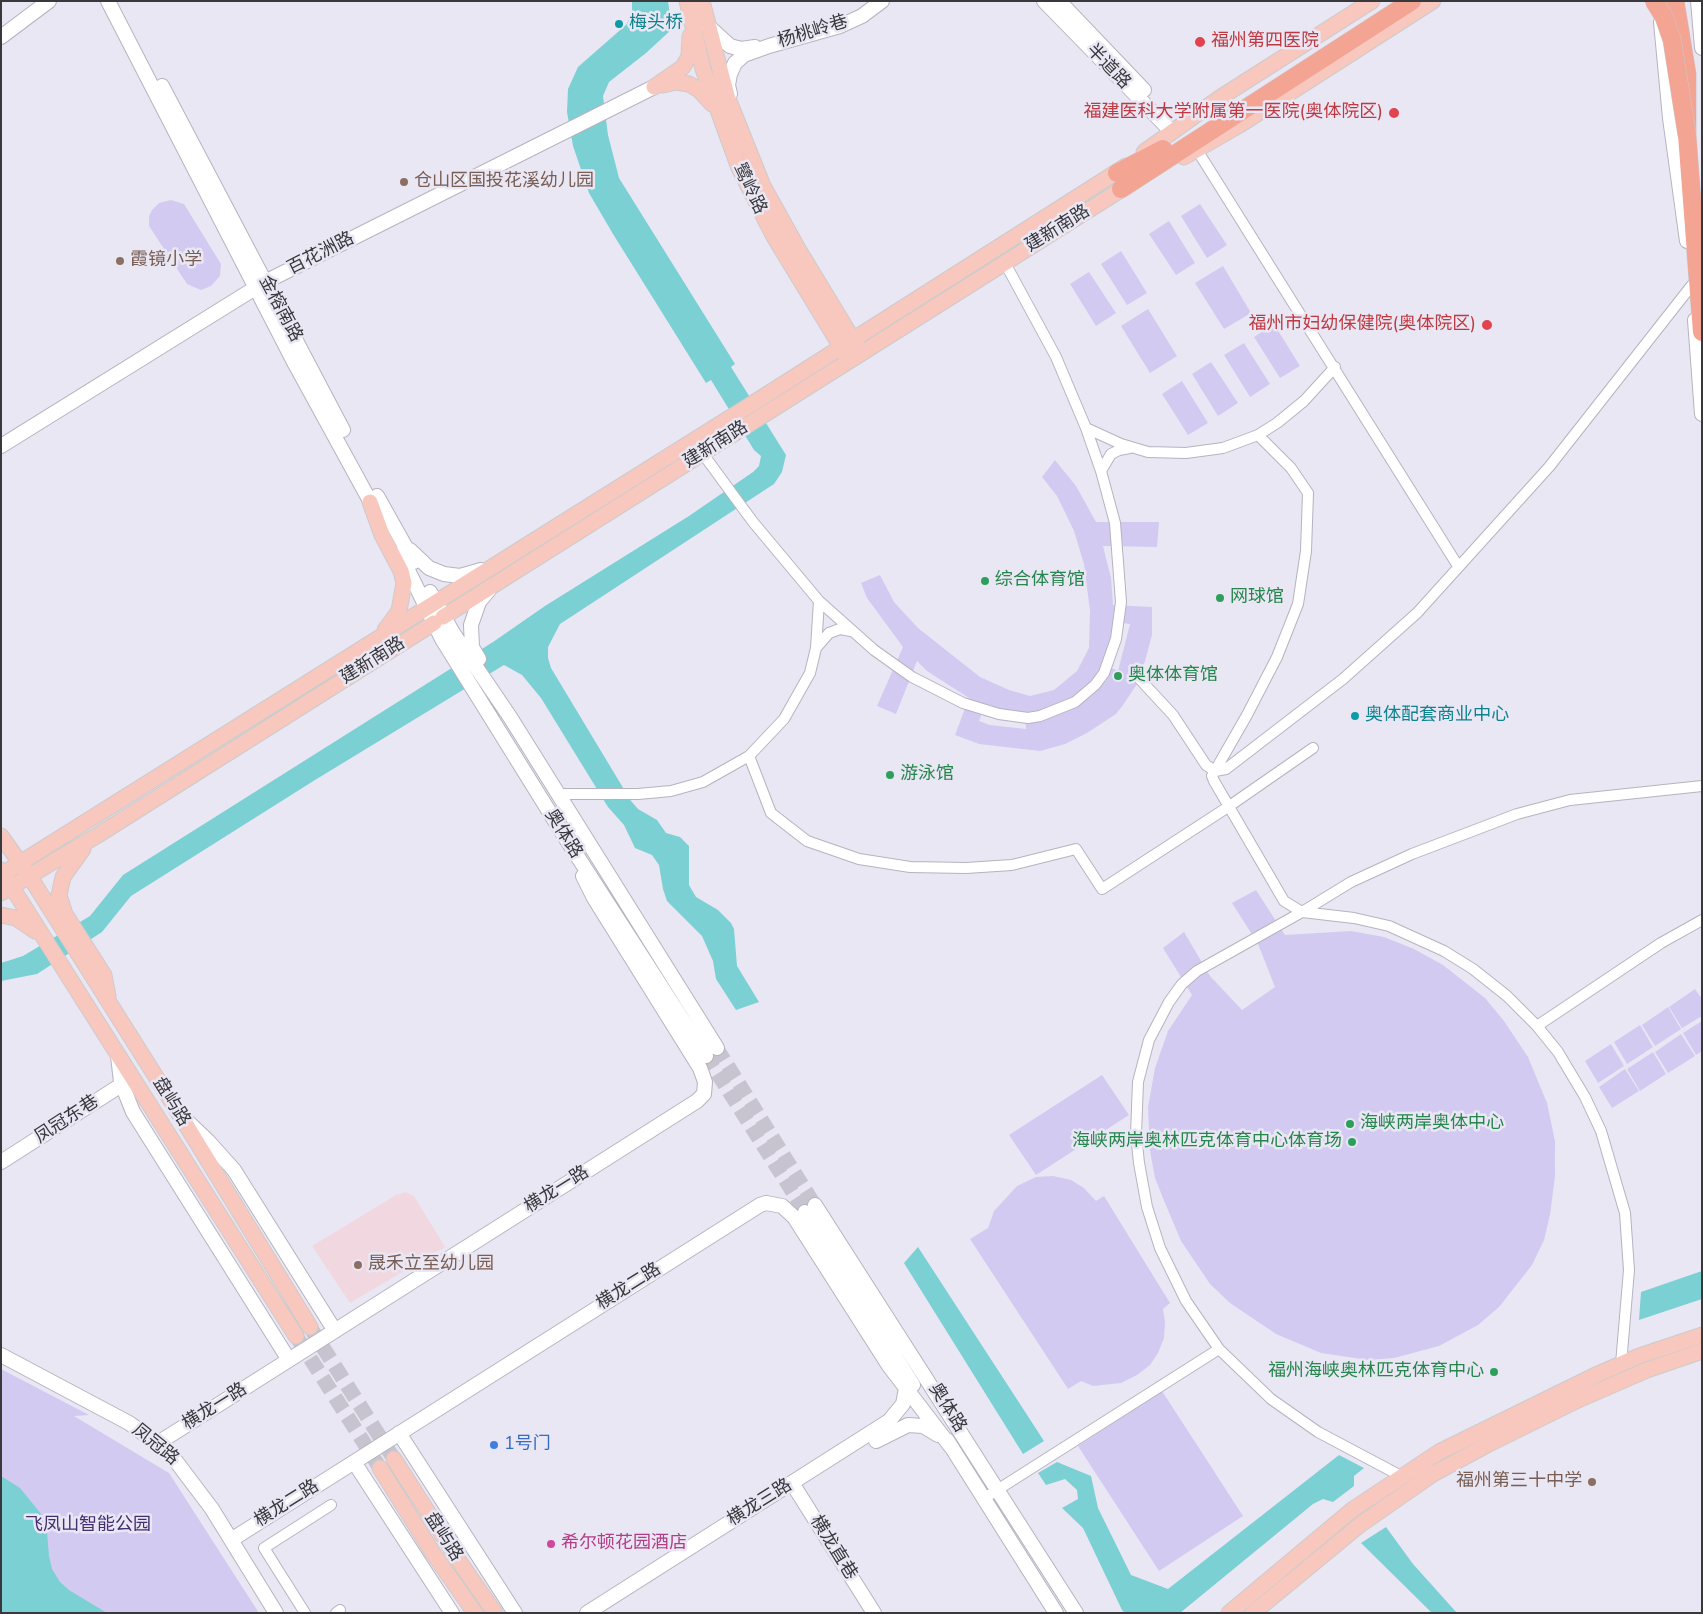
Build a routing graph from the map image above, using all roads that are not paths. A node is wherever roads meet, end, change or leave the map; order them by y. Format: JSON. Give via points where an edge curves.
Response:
{"nodes":[{"id":1,"x":49,"y":1,"type":"edge"},
{"id":2,"x":108,"y":1,"type":"edge"},
{"id":3,"x":117,"y":1,"type":"edge"},
{"id":4,"x":702,"y":1,"type":"edge"},
{"id":5,"x":882,"y":1,"type":"edge"},
{"id":6,"x":1044,"y":1,"type":"edge"},
{"id":7,"x":1059,"y":1,"type":"edge"},
{"id":8,"x":1372,"y":1,"type":"edge"},
{"id":9,"x":1392,"y":1,"type":"edge"},
{"id":10,"x":1412,"y":1,"type":"edge"},
{"id":11,"x":1433,"y":1,"type":"edge"},
{"id":12,"x":1657,"y":1,"type":"edge"},
{"id":13,"x":1675,"y":1,"type":"edge"},
{"id":14,"x":1698,"y":1,"type":"edge"},
{"id":15,"x":688,"y":5,"type":"edge"},
{"id":16,"x":707,"y":24,"type":"junction"},
{"id":17,"x":1662,"y":29,"type":"joint"},
{"id":18,"x":1,"y":38,"type":"edge"},
{"id":19,"x":768,"y":46,"type":"junction"},
{"id":20,"x":1702,"y":48,"type":"edge"},
{"id":21,"x":654,"y":87,"type":"junction"},
{"id":22,"x":716,"y":109,"type":"junction"},
{"id":23,"x":1175,"y":130,"type":"junction"},
{"id":24,"x":740,"y":134,"type":"junction"},
{"id":25,"x":1687,"y":134,"type":"junction"},
{"id":26,"x":1197,"y":150,"type":"junction"},
{"id":27,"x":1119,"y":181,"type":"junction"},
{"id":28,"x":1005,"y":262,"type":"junction"},
{"id":29,"x":261,"y":284,"type":"junction"},
{"id":30,"x":1692,"y":285,"type":"junction"},
{"id":31,"x":1702,"y":332,"type":"edge"},
{"id":32,"x":847,"y":343,"type":"junction"},
{"id":33,"x":855,"y":357,"type":"junction"},
{"id":34,"x":1335,"y":367,"type":"junction"},
{"id":35,"x":1702,"y":414,"type":"edge"},
{"id":36,"x":1086,"y":428,"type":"junction"},
{"id":37,"x":1258,"y":435,"type":"junction"},
{"id":38,"x":1,"y":446,"type":"edge"},
{"id":39,"x":1133,"y":448,"type":"junction"},
{"id":40,"x":703,"y":454,"type":"junction"},
{"id":41,"x":1101,"y":472,"type":"junction"},
{"id":42,"x":370,"y":502,"type":"junction"},
{"id":43,"x":405,"y":545,"type":"junction"},
{"id":44,"x":515,"y":553,"type":"junction"},
{"id":45,"x":1458,"y":566,"type":"junction"},
{"id":46,"x":492,"y":586,"type":"junction"},
{"id":47,"x":819,"y":601,"type":"junction"},
{"id":48,"x":432,"y":606,"type":"junction"},
{"id":49,"x":439,"y":620,"type":"junction"},
{"id":50,"x":852,"y":631,"type":"junction"},
{"id":51,"x":376,"y":641,"type":"junction"},
{"id":52,"x":816,"y":648,"type":"junction"},
{"id":53,"x":1136,"y":675,"type":"dead end"},
{"id":54,"x":510,"y":717,"type":"junction"},
{"id":55,"x":1313,"y":748,"type":"dead end"},
{"id":56,"x":749,"y":756,"type":"junction"},
{"id":57,"x":1215,"y":770,"type":"junction"},
{"id":58,"x":1702,"y":786,"type":"edge"},
{"id":59,"x":558,"y":794,"type":"junction"},
{"id":60,"x":1228,"y":807,"type":"junction"},
{"id":61,"x":98,"y":835,"type":"junction"},
{"id":62,"x":1,"y":836,"type":"edge"},
{"id":63,"x":565,"y":837,"type":"junction"},
{"id":64,"x":20,"y":864,"type":"junction"},
{"id":65,"x":2,"y":873,"type":"edge"},
{"id":66,"x":30,"y":877,"type":"junction"},
{"id":67,"x":6,"y":890,"type":"edge"},
{"id":68,"x":1302,"y":912,"type":"junction"},
{"id":69,"x":1,"y":915,"type":"edge"},
{"id":70,"x":1702,"y":920,"type":"edge"},
{"id":71,"x":44,"y":940,"type":"junction"},
{"id":72,"x":110,"y":1005,"type":"junction"},
{"id":73,"x":1537,"y":1026,"type":"junction"},
{"id":74,"x":127,"y":1082,"type":"junction"},
{"id":75,"x":180,"y":1115,"type":"junction"},
{"id":76,"x":1,"y":1162,"type":"edge"},
{"id":77,"x":310,"y":1327,"type":"tunnel mouth"},
{"id":78,"x":335,"y":1331,"type":"junction"},
{"id":79,"x":1702,"y":1335,"type":"edge"},
{"id":80,"x":296,"y":1336,"type":"tunnel mouth"},
{"id":81,"x":1219,"y":1349,"type":"junction"},
{"id":82,"x":1702,"y":1351,"type":"edge"},
{"id":83,"x":1,"y":1356,"type":"edge"},
{"id":84,"x":289,"y":1360,"type":"junction"},
{"id":85,"x":1622,"y":1364,"type":"junction"},
{"id":86,"x":906,"y":1381,"type":"junction"},
{"id":87,"x":400,"y":1433,"type":"junction"},
{"id":88,"x":158,"y":1443,"type":"junction"},
{"id":89,"x":951,"y":1447,"type":"junction"},
{"id":90,"x":394,"y":1459,"type":"tunnel mouth"},
{"id":91,"x":354,"y":1462,"type":"junction"},
{"id":92,"x":380,"y":1468,"type":"tunnel mouth"},
{"id":93,"x":1401,"y":1476,"type":"junction"},
{"id":94,"x":794,"y":1487,"type":"junction"},
{"id":95,"x":998,"y":1489,"type":"junction"},
{"id":96,"x":983,"y":1499,"type":"junction"},
{"id":97,"x":331,"y":1505,"type":"dead end"},
{"id":98,"x":230,"y":1540,"type":"junction"},
{"id":99,"x":472,"y":1610,"type":"edge"},
{"id":100,"x":276,"y":1613,"type":"edge"},
{"id":101,"x":305,"y":1613,"type":"edge"},
{"id":102,"x":452,"y":1613,"type":"edge"},
{"id":103,"x":495,"y":1613,"type":"edge"},
{"id":104,"x":515,"y":1613,"type":"edge"},
{"id":105,"x":587,"y":1613,"type":"edge"},
{"id":106,"x":604,"y":1613,"type":"edge"},
{"id":107,"x":874,"y":1613,"type":"edge"},
{"id":108,"x":1056,"y":1613,"type":"edge"},
{"id":109,"x":1076,"y":1613,"type":"edge"},
{"id":110,"x":1230,"y":1613,"type":"edge"},
{"id":111,"x":1253,"y":1613,"type":"edge"}],
"edges":[{"from":1,"to":18,"type":"main road"},
{"from":2,"to":29,"type":"main road","name":"金榕南路"},
{"from":3,"to":29,"type":"main road","name":"金榕南路"},
{"from":4,"to":16,"type":"main road","name":"鹭岭路"},
{"from":5,"to":19,"type":"main road","name":"杨桃岭巷","via":[[862,16],[840,26]]},
{"from":6,"to":23,"type":"main road","name":"半道路"},
{"from":7,"to":23,"type":"main road","name":"半道路"},
{"from":8,"to":23,"type":"main road","name":"建新南路"},
{"from":9,"to":27,"type":"highway","via":[[1162,149]]},
{"from":10,"to":27,"type":"highway"},
{"from":11,"to":26,"type":"main road","name":"建新南路"},
{"from":12,"to":17,"type":"main road"},
{"from":12,"to":25,"type":"highway","bridge":true,"via":[[1672,40]]},
{"from":13,"to":25,"type":"highway","bridge":true,"via":[[1687,74]]},
{"from":14,"to":20,"type":"main road"},
{"from":15,"to":21,"type":"main road","via":[[686,16],[691,44],[687,61],[678,72]]},
{"from":15,"to":22,"type":"main road","name":"鹭岭路","via":[[698,52]]},
{"from":16,"to":19,"type":"main road","via":[[730,46],[741,49]]},
{"from":16,"to":24,"type":"main road","name":"鹭岭路"},
{"from":17,"to":30,"type":"main road"},
{"from":19,"to":24,"type":"main road","via":[[740,58],[730,74],[728,85]]},
{"from":21,"to":22,"type":"main road","via":[[688,84],[700,90]]},
{"from":21,"to":29,"type":"main road","name":"百花洲路"},
{"from":22,"to":32,"type":"main road","name":"鹭岭路","via":[[758,209]]},
{"from":23,"to":27,"type":"main road","name":"建新南路"},
{"from":24,"to":32,"type":"main road","name":"鹭岭路","via":[[772,204]]},
{"from":25,"to":31,"type":"highway"},
{"from":26,"to":27,"type":"main road","name":"建新南路"},
{"from":26,"to":34,"type":"street"},
{"from":27,"to":28,"type":"main road","name":"建新南路"},
{"from":27,"to":32,"type":"main road","name":"建新南路"},
{"from":28,"to":33,"type":"main road","name":"建新南路"},
{"from":28,"to":36,"type":"street","via":[[1056,357]]},
{"from":29,"to":38,"type":"main road","name":"百花洲路"},
{"from":29,"to":42,"type":"main road","name":"金榕南路"},
{"from":29,"to":43,"type":"main road","name":"金榕南路"},
{"from":30,"to":35,"type":"main road"},
{"from":30,"to":45,"type":"street","via":[[1549,467]]},
{"from":32,"to":33,"type":"main road","name":"鹭岭路"},
{"from":32,"to":44,"type":"main road","name":"建新南路"},
{"from":33,"to":40,"type":"main road","name":"建新南路"},
{"from":34,"to":37,"type":"street","via":[[1293,412]]},
{"from":34,"to":45,"type":"street"},
{"from":36,"to":39,"type":"street"},
{"from":36,"to":41,"type":"street"},
{"from":37,"to":39,"type":"street","via":[[1223,448],[1198,452],[1160,453]]},
{"from":37,"to":57,"type":"street","via":[[1291,468],[1308,493],[1306,551],[1298,604],[1277,657]]},
{"from":39,"to":41,"type":"street","via":[[1111,454]]},
{"from":40,"to":46,"type":"main road","name":"建新南路"},
{"from":40,"to":47,"type":"street","via":[[752,522]]},
{"from":41,"to":50,"type":"street","via":[[1115,523],[1120,565],[1120,612],[1116,639],[1106,668],[1095,685],[1075,702],[1052,713],[1028,718],[979,709],[912,677]]},
{"from":42,"to":48,"type":"main road","name":"金榕南路"},
{"from":42,"to":51,"type":"main road","via":[[404,584],[399,612]]},
{"from":43,"to":44,"type":"main road","via":[[428,568],[453,576],[476,573]]},
{"from":43,"to":48,"type":"main road","name":"金榕南路"},
{"from":44,"to":48,"type":"main road","name":"建新南路"},
{"from":45,"to":57,"type":"street","via":[[1417,613],[1343,679],[1226,769]]},
{"from":46,"to":49,"type":"main road","name":"建新南路"},
{"from":46,"to":54,"type":"main road","via":[[475,610],[470,635],[474,652]]},
{"from":47,"to":50,"type":"street"},
{"from":47,"to":52,"type":"street"},
{"from":48,"to":49,"type":"main road","name":"奥体路"},
{"from":48,"to":51,"type":"main road","name":"建新南路"},
{"from":49,"to":54,"type":"main road","name":"奥体路"},
{"from":49,"to":61,"type":"main road","name":"建新南路"},
{"from":49,"to":63,"type":"main road","name":"奥体路"},
{"from":50,"to":52,"type":"street","via":[[840,629],[829,633]]},
{"from":51,"to":64,"type":"main road","name":"建新南路"},
{"from":52,"to":56,"type":"street","via":[[810,673],[792,708],[775,731]]},
{"from":53,"to":57,"type":"street","via":[[1173,715],[1206,765]]},
{"from":54,"to":59,"type":"main road","name":"奥体路"},
{"from":55,"to":60,"type":"street"},
{"from":56,"to":59,"type":"street","via":[[702,782],[671,791]]},
{"from":56,"to":60,"type":"street","via":[[771,813],[807,841],[859,859],[910,867],[966,868],[1012,864],[1076,848],[1102,889]]},
{"from":57,"to":60,"type":"street","via":[[1214,782]]},
{"from":58,"to":68,"type":"street","via":[[1570,800],[1517,814],[1412,854],[1350,882]]},
{"from":59,"to":63,"type":"main road","name":"奥体路","via":[[711,1052]]},
{"from":60,"to":68,"type":"street","via":[[1284,901]]},
{"from":61,"to":66,"type":"main road","name":"建新南路"},
{"from":61,"to":72,"type":"main road","via":[[68,868],[59,895],[68,919],[104,975]]},
{"from":62,"to":64,"type":"main road","name":"盘屿路"},
{"from":63,"to":78,"type":"main road","name":"横龙一路","via":[[594,898],[700,1068],[705,1082],[704,1094],[697,1102]]},
{"from":64,"to":65,"type":"main road","name":"建新南路"},
{"from":64,"to":66,"type":"main road","name":"盘屿路"},
{"from":65,"to":67,"type":"main road","name":"盘屿路"},
{"from":66,"to":67,"type":"main road","name":"建新南路"},
{"from":66,"to":72,"type":"main road","name":"盘屿路"},
{"from":67,"to":71,"type":"main road","name":"盘屿路"},
{"from":68,"to":73,"type":"street","via":[[1368,920],[1425,940],[1488,980]]},
{"from":68,"to":81,"type":"street","via":[[1190,977],[1172,998],[1155,1027],[1141,1068],[1136,1134],[1141,1178],[1151,1220],[1179,1288]]},
{"from":69,"to":71,"type":"main road","via":[[22,921]]},
{"from":70,"to":73,"type":"street","via":[[1661,943]]},
{"from":71,"to":74,"type":"main road","name":"盘屿路","via":[[118,1056]]},
{"from":72,"to":75,"type":"main road","name":"盘屿路"},
{"from":73,"to":85,"type":"street","via":[[1566,1065],[1595,1117],[1614,1169],[1625,1213],[1629,1270]]},
{"from":74,"to":76,"type":"main road","name":"凤冠东巷"},
{"from":74,"to":80,"type":"main road","name":"盘屿路"},
{"from":74,"to":84,"type":"main road","via":[[138,1119]]},
{"from":75,"to":77,"type":"main road","name":"盘屿路"},
{"from":75,"to":78,"type":"main road","via":[[234,1170]]},
{"from":78,"to":84,"type":"main road","name":"横龙一路"},
{"from":79,"to":85,"type":"main road"},
{"from":81,"to":93,"type":"street","via":[[1283,1409],[1318,1432]]},
{"from":81,"to":95,"type":"street"},
{"from":82,"to":111,"type":"main road","via":[[1587,1396],[1433,1474],[1361,1524]]},
{"from":83,"to":88,"type":"main road","name":"凤冠路","via":[[129,1423]]},
{"from":84,"to":88,"type":"main road","name":"横龙一路"},
{"from":85,"to":93,"type":"main road","via":[[1473,1434]]},
{"from":86,"to":87,"type":"main road","name":"横龙二路","via":[[889,1366],[794,1217],[782,1206],[766,1203]]},
{"from":86,"to":89,"type":"main road","name":"奥体路"},
{"from":86,"to":94,"type":"main road","name":"横龙三路","via":[[903,1404],[889,1422]]},
{"from":86,"to":95,"type":"main road","name":"奥体路","via":[[810,1208]]},
{"from":87,"to":91,"type":"main road","name":"横龙二路"},
{"from":87,"to":104,"type":"main road"},
{"from":88,"to":98,"type":"main road","name":"凤冠路","via":[[181,1465]]},
{"from":89,"to":94,"type":"main road","name":"横龙三路","via":[[929,1428],[908,1425]]},
{"from":89,"to":96,"type":"main road","name":"奥体路"},
{"from":90,"to":103,"type":"main road","name":"盘屿路"},
{"from":91,"to":98,"type":"main road","name":"横龙二路"},
{"from":91,"to":102,"type":"main road"},
{"from":92,"to":99,"type":"main road","name":"盘屿路"},
{"from":93,"to":110,"type":"main road","via":[[1330,1529]]},
{"from":94,"to":105,"type":"main road","name":"横龙三路"},
{"from":94,"to":106,"type":"main road","name":"横龙三路"},
{"from":94,"to":107,"type":"main road","name":"横龙直巷"},
{"from":95,"to":96,"type":"street"},
{"from":95,"to":109,"type":"main road","name":"奥体路"},
{"from":96,"to":108,"type":"main road","name":"奥体路"},
{"from":97,"to":101,"type":"street","via":[[264,1548]]},
{"from":98,"to":100,"type":"main road","name":"凤冠路"}]}
